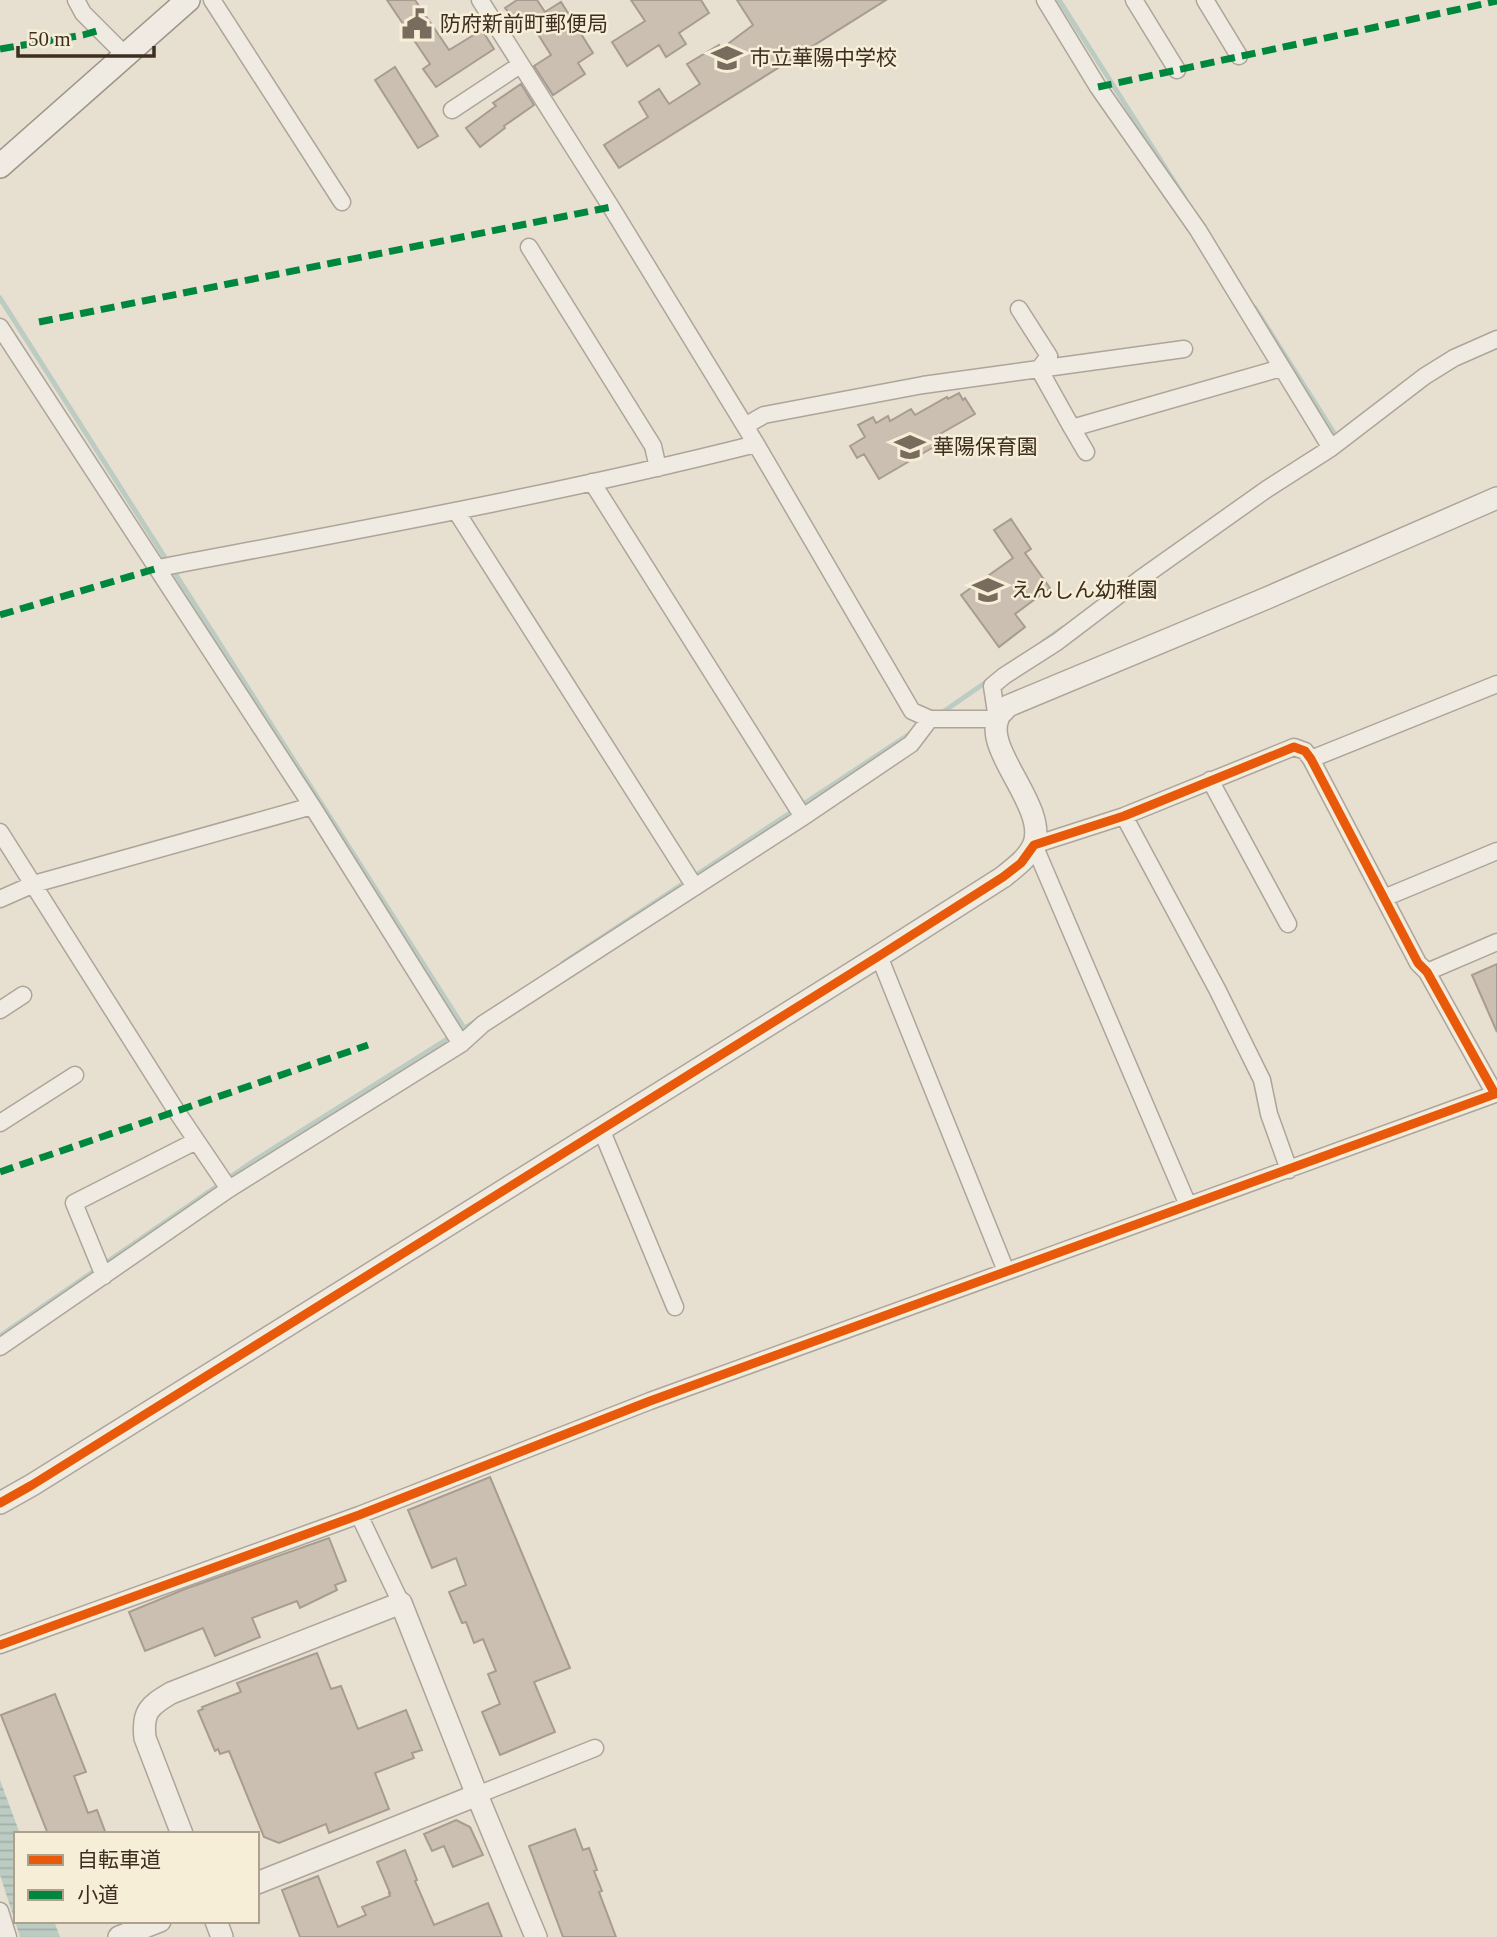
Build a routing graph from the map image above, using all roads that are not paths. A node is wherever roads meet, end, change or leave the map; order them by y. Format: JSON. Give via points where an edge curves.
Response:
{"nodes":[{"id":1,"x":76,"y":0,"type":"edge"},
{"id":2,"x":188,"y":0,"type":"edge"},
{"id":3,"x":212,"y":0,"type":"edge"},
{"id":4,"x":480,"y":0,"type":"edge"},
{"id":5,"x":1045,"y":0,"type":"edge"},
{"id":6,"x":1134,"y":0,"type":"edge"},
{"id":7,"x":1205,"y":0,"type":"edge"},
{"id":8,"x":125,"y":55,"type":"junction"},
{"id":9,"x":1239,"y":56,"type":"dead end"},
{"id":10,"x":520,"y":65,"type":"junction"},
{"id":11,"x":1177,"y":70,"type":"dead end"},
{"id":12,"x":452,"y":110,"type":"dead end"},
{"id":13,"x":0,"y":166,"type":"edge"},
{"id":14,"x":342,"y":202,"type":"dead end"},
{"id":15,"x":529,"y":247,"type":"dead end"},
{"id":16,"x":1019,"y":309,"type":"dead end"},
{"id":17,"x":0,"y":327,"type":"edge"},
{"id":18,"x":1497,"y":340,"type":"edge"},
{"id":19,"x":1184,"y":349,"type":"dead end"},
{"id":20,"x":1280,"y":368,"type":"junction"},
{"id":21,"x":1039,"y":369,"type":"junction"},
{"id":22,"x":745,"y":426,"type":"junction"},
{"id":23,"x":1072,"y":428,"type":"junction"},
{"id":24,"x":756,"y":444,"type":"junction"},
{"id":25,"x":1331,"y":448,"type":"junction"},
{"id":26,"x":1086,"y":452,"type":"dead end"},
{"id":27,"x":658,"y":468,"type":"junction"},
{"id":28,"x":592,"y":482,"type":"junction"},
{"id":29,"x":1497,"y":499,"type":"edge"},
{"id":30,"x":456,"y":511,"type":"junction"},
{"id":31,"x":158,"y":568,"type":"junction"},
{"id":32,"x":1497,"y":684,"type":"edge"},
{"id":33,"x":930,"y":719,"type":"junction"},
{"id":34,"x":997,"y":719,"type":"junction"},
{"id":35,"x":1311,"y":760,"type":"junction"},
{"id":36,"x":1210,"y":780,"type":"junction"},
{"id":37,"x":312,"y":806,"type":"junction"},
{"id":38,"x":1124,"y":816,"type":"junction"},
{"id":39,"x":803,"y":817,"type":"junction"},
{"id":40,"x":0,"y":832,"type":"edge"},
{"id":41,"x":1034,"y":845,"type":"junction"},
{"id":42,"x":1497,"y":851,"type":"edge"},
{"id":43,"x":34,"y":884,"type":"junction"},
{"id":44,"x":695,"y":887,"type":"junction"},
{"id":45,"x":1384,"y":898,"type":"junction"},
{"id":46,"x":0,"y":899,"type":"edge"},
{"id":47,"x":1288,"y":924,"type":"dead end"},
{"id":48,"x":1497,"y":943,"type":"edge"},
{"id":49,"x":879,"y":956,"type":"junction"},
{"id":50,"x":1427,"y":972,"type":"junction"},
{"id":51,"x":23,"y":995,"type":"dead end"},
{"id":52,"x":0,"y":1010,"type":"edge"},
{"id":53,"x":461,"y":1044,"type":"junction"},
{"id":54,"x":75,"y":1075,"type":"dead end"},
{"id":55,"x":0,"y":1123,"type":"edge"},
{"id":56,"x":601,"y":1129,"type":"junction"},
{"id":57,"x":196,"y":1141,"type":"junction"},
{"id":58,"x":1289,"y":1170,"type":"junction"},
{"id":59,"x":229,"y":1189,"type":"junction"},
{"id":60,"x":1188,"y":1205,"type":"junction"},
{"id":61,"x":1006,"y":1271,"type":"junction"},
{"id":62,"x":104,"y":1276,"type":"junction"},
{"id":63,"x":675,"y":1307,"type":"dead end"},
{"id":64,"x":0,"y":1347,"type":"edge"},
{"id":65,"x":0,"y":1503,"type":"edge"},
{"id":66,"x":359,"y":1515,"type":"junction"},
{"id":67,"x":401,"y":1603,"type":"junction"},
{"id":68,"x":0,"y":1645,"type":"edge"},
{"id":69,"x":596,"y":1748,"type":"dead end"},
{"id":70,"x":477,"y":1794,"type":"junction"},
{"id":71,"x":181,"y":1832,"type":"edge"},
{"id":72,"x":259,"y":1882,"type":"edge"},
{"id":73,"x":0,"y":1911,"type":"edge"},
{"id":74,"x":155,"y":1923,"type":"edge"},
{"id":75,"x":8,"y":1937,"type":"edge"},
{"id":76,"x":119,"y":1937,"type":"edge"},
{"id":77,"x":536,"y":1937,"type":"edge"}],
"edges":[{"from":1,"to":8,"type":"street"},
{"from":2,"to":8,"type":"main road"},
{"from":3,"to":14,"type":"street"},
{"from":4,"to":10,"type":"street"},
{"from":5,"to":20,"type":"street","via":[[1098,87],[1198,230]]},
{"from":6,"to":11,"type":"street"},
{"from":7,"to":9,"type":"street"},
{"from":8,"to":13,"type":"main road"},
{"from":10,"to":12,"type":"street"},
{"from":10,"to":22,"type":"street"},
{"from":15,"to":27,"type":"street","via":[[653,446]]},
{"from":16,"to":21,"type":"street","via":[[1049,356]]},
{"from":17,"to":31,"type":"street"},
{"from":18,"to":25,"type":"street","via":[[1424,376]]},
{"from":19,"to":21,"type":"street"},
{"from":20,"to":23,"type":"street"},
{"from":20,"to":25,"type":"street"},
{"from":21,"to":22,"type":"street","via":[[764,415]]},
{"from":21,"to":23,"type":"street"},
{"from":22,"to":24,"type":"street"},
{"from":23,"to":26,"type":"street"},
{"from":24,"to":27,"type":"street"},
{"from":24,"to":33,"type":"street","via":[[912,711]]},
{"from":25,"to":34,"type":"street","via":[[1004,676],[992,686]]},
{"from":27,"to":28,"type":"street"},
{"from":28,"to":30,"type":"street"},
{"from":28,"to":39,"type":"street"},
{"from":29,"to":34,"type":"street","via":[[1008,706]]},
{"from":30,"to":31,"type":"street"},
{"from":30,"to":44,"type":"street"},
{"from":31,"to":37,"type":"street"},
{"from":32,"to":35,"type":"street"},
{"from":33,"to":34,"type":"street"},
{"from":33,"to":39,"type":"street","via":[[911,744]]},
{"from":34,"to":41,"type":"street","via":[[996,737],[1036,827]]},
{"from":35,"to":36,"type":"street","via":[[1305,751],[1294,747]]},
{"from":35,"to":45,"type":"street"},
{"from":36,"to":38,"type":"street"},
{"from":36,"to":47,"type":"street"},
{"from":37,"to":43,"type":"street"},
{"from":37,"to":53,"type":"street"},
{"from":38,"to":41,"type":"street"},
{"from":38,"to":58,"type":"street","via":[[1262,1080]]},
{"from":39,"to":44,"type":"street"},
{"from":40,"to":43,"type":"street"},
{"from":41,"to":49,"type":"street","via":[[1003,877]]},
{"from":41,"to":60,"type":"street"},
{"from":42,"to":45,"type":"street"},
{"from":43,"to":46,"type":"street"},
{"from":43,"to":57,"type":"street"},
{"from":44,"to":53,"type":"street","via":[[483,1024]]},
{"from":45,"to":50,"type":"street"},
{"from":48,"to":50,"type":"street"},
{"from":49,"to":56,"type":"street"},
{"from":49,"to":61,"type":"street"},
{"from":50,"to":58,"type":"street","via":[[1495,1094]]},
{"from":51,"to":52,"type":"street"},
{"from":53,"to":59,"type":"street"},
{"from":54,"to":55,"type":"street"},
{"from":56,"to":63,"type":"street"},
{"from":56,"to":65,"type":"street"},
{"from":57,"to":59,"type":"street"},
{"from":57,"to":62,"type":"street","via":[[74,1203]]},
{"from":58,"to":60,"type":"street"},
{"from":59,"to":62,"type":"street"},
{"from":60,"to":61,"type":"street"},
{"from":61,"to":66,"type":"street","via":[[650,1401]]},
{"from":62,"to":64,"type":"street"},
{"from":66,"to":67,"type":"street"},
{"from":66,"to":68,"type":"street"},
{"from":67,"to":70,"type":"street"},
{"from":67,"to":71,"type":"street","via":[[153,1703],[143,1724],[145,1738]]},
{"from":69,"to":70,"type":"street"},
{"from":70,"to":72,"type":"street"},
{"from":70,"to":77,"type":"street"},
{"from":73,"to":75,"type":"street"},
{"from":74,"to":76,"type":"street"}]}
